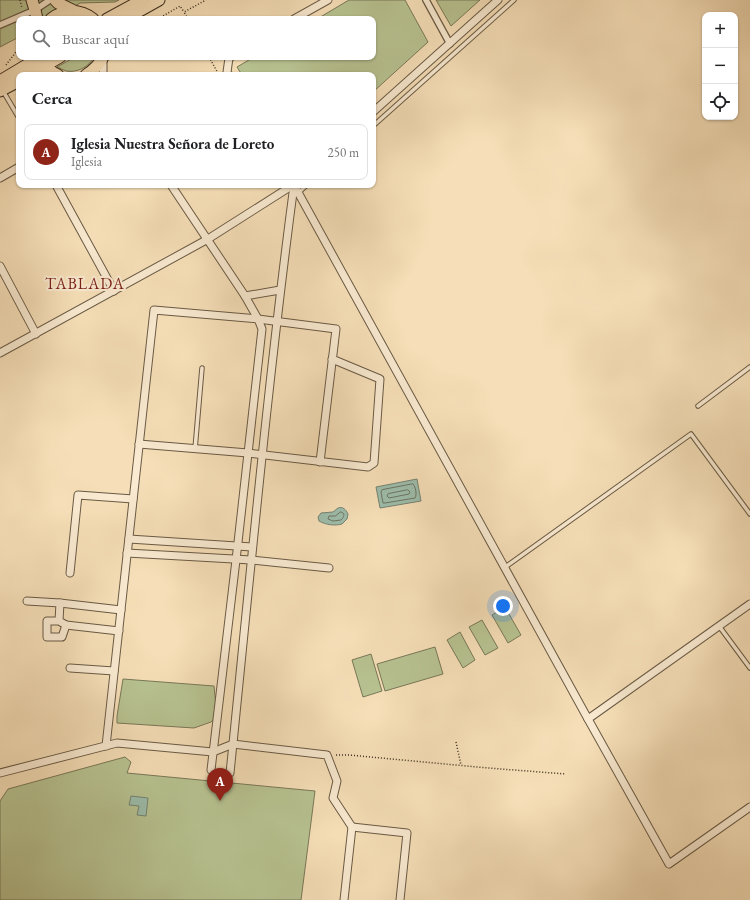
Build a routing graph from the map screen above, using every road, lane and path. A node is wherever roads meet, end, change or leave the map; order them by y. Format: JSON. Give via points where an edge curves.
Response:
{"nodes":[{"id":1,"x":50,"y":0,"type":"edge"},
{"id":2,"x":55,"y":0,"type":"edge"},
{"id":3,"x":142,"y":0,"type":"edge"},
{"id":4,"x":159,"y":0,"type":"edge"},
{"id":5,"x":206,"y":0,"type":"edge"},
{"id":6,"x":328,"y":0,"type":"edge"},
{"id":7,"x":426,"y":0,"type":"edge"},
{"id":8,"x":498,"y":0,"type":"edge"},
{"id":9,"x":514,"y":0,"type":"edge"},
{"id":10,"x":35,"y":10,"type":"edge"},
{"id":11,"x":74,"y":11,"type":"junction"},
{"id":12,"x":184,"y":12,"type":"junction"},
{"id":13,"x":21,"y":16,"type":"edge"},
{"id":14,"x":56,"y":16,"type":"edge"},
{"id":15,"x":88,"y":16,"type":"edge"},
{"id":16,"x":113,"y":16,"type":"edge"},
{"id":17,"x":131,"y":16,"type":"edge"},
{"id":18,"x":163,"y":16,"type":"edge"},
{"id":19,"x":186,"y":16,"type":"edge"},
{"id":20,"x":299,"y":16,"type":"edge"},
{"id":21,"x":16,"y":18,"type":"edge"},
{"id":22,"x":0,"y":25,"type":"edge"},
{"id":23,"x":450,"y":44,"type":"junction"},
{"id":24,"x":16,"y":52,"type":"edge"},
{"id":25,"x":41,"y":60,"type":"edge"},
{"id":26,"x":41,"y":60,"type":"edge"},
{"id":27,"x":43,"y":60,"type":"edge"},
{"id":28,"x":102,"y":60,"type":"edge"},
{"id":29,"x":103,"y":60,"type":"edge"},
{"id":30,"x":211,"y":60,"type":"edge"},
{"id":31,"x":230,"y":60,"type":"edge"},
{"id":32,"x":4,"y":67,"type":"dead end"},
{"id":33,"x":23,"y":72,"type":"edge"},
{"id":34,"x":31,"y":72,"type":"edge"},
{"id":35,"x":52,"y":72,"type":"edge"},
{"id":36,"x":92,"y":72,"type":"edge"},
{"id":37,"x":103,"y":72,"type":"edge"},
{"id":38,"x":217,"y":72,"type":"edge"},
{"id":39,"x":227,"y":72,"type":"edge"},
{"id":40,"x":16,"y":77,"type":"edge"},
{"id":41,"x":16,"y":82,"type":"edge"},
{"id":42,"x":1,"y":87,"type":"edge"},
{"id":43,"x":376,"y":109,"type":"edge"},
{"id":44,"x":16,"y":113,"type":"edge"},
{"id":45,"x":376,"y":123,"type":"edge"},
{"id":46,"x":16,"y":169,"type":"edge"},
{"id":47,"x":0,"y":178,"type":"edge"},
{"id":48,"x":58,"y":188,"type":"edge"},
{"id":49,"x":174,"y":188,"type":"edge"},
{"id":50,"x":288,"y":188,"type":"edge"},
{"id":51,"x":293,"y":188,"type":"edge"},
{"id":52,"x":295,"y":188,"type":"edge"},
{"id":53,"x":304,"y":188,"type":"edge"},
{"id":54,"x":298,"y":193,"type":"junction"},
{"id":55,"x":208,"y":239,"type":"junction"},
{"id":56,"x":0,"y":266,"type":"edge"},
{"id":57,"x":280,"y":290,"type":"junction"},
{"id":58,"x":114,"y":291,"type":"junction"},
{"id":59,"x":245,"y":296,"type":"junction"},
{"id":60,"x":258,"y":319,"type":"junction"},
{"id":61,"x":277,"y":322,"type":"junction"},
{"id":62,"x":36,"y":334,"type":"junction"},
{"id":63,"x":0,"y":354,"type":"edge"},
{"id":64,"x":332,"y":359,"type":"junction"},
{"id":65,"x":750,"y":367,"type":"edge"},
{"id":66,"x":202,"y":368,"type":"dead end"},
{"id":67,"x":698,"y":406,"type":"dead end"},
{"id":68,"x":139,"y":444,"type":"junction"},
{"id":69,"x":195,"y":449,"type":"junction"},
{"id":70,"x":248,"y":453,"type":"junction"},
{"id":71,"x":262,"y":455,"type":"junction"},
{"id":72,"x":320,"y":462,"type":"junction"},
{"id":73,"x":133,"y":499,"type":"junction"},
{"id":74,"x":750,"y":514,"type":"edge"},
{"id":75,"x":129,"y":539,"type":"junction"},
{"id":76,"x":237,"y":547,"type":"junction"},
{"id":77,"x":252,"y":547,"type":"junction"},
{"id":78,"x":127,"y":552,"type":"junction"},
{"id":79,"x":236,"y":560,"type":"junction"},
{"id":80,"x":251,"y":560,"type":"junction"},
{"id":81,"x":329,"y":568,"type":"dead end"},
{"id":82,"x":504,"y":568,"type":"junction"},
{"id":83,"x":70,"y":572,"type":"dead end"},
{"id":84,"x":27,"y":601,"type":"dead end"},
{"id":85,"x":60,"y":603,"type":"junction"},
{"id":86,"x":750,"y":604,"type":"edge"},
{"id":87,"x":121,"y":610,"type":"junction"},
{"id":88,"x":59,"y":621,"type":"junction"},
{"id":89,"x":66,"y":626,"type":"junction"},
{"id":90,"x":720,"y":626,"type":"junction"},
{"id":91,"x":119,"y":631,"type":"junction"},
{"id":92,"x":70,"y":668,"type":"dead end"},
{"id":93,"x":750,"y":668,"type":"edge"},
{"id":94,"x":114,"y":671,"type":"junction"},
{"id":95,"x":588,"y":719,"type":"junction"},
{"id":96,"x":456,"y":742,"type":"dead end"},
{"id":97,"x":233,"y":744,"type":"junction"},
{"id":98,"x":106,"y":746,"type":"junction"},
{"id":99,"x":213,"y":752,"type":"junction"},
{"id":100,"x":327,"y":755,"type":"junction"},
{"id":101,"x":461,"y":766,"type":"junction"},
{"id":102,"x":210,"y":770,"type":"dead end"},
{"id":103,"x":0,"y":773,"type":"edge"},
{"id":104,"x":230,"y":773,"type":"dead end"},
{"id":105,"x":566,"y":774,"type":"dead end"},
{"id":106,"x":750,"y":807,"type":"edge"},
{"id":107,"x":352,"y":827,"type":"junction"},
{"id":108,"x":344,"y":900,"type":"edge"},
{"id":109,"x":400,"y":900,"type":"edge"}],
"edges":[{"from":1,"to":10,"type":"street"},
{"from":2,"to":11,"type":"main road"},
{"from":3,"to":16,"type":"main road"},
{"from":4,"to":17,"type":"main road"},
{"from":5,"to":12,"type":"path"},
{"from":6,"to":20,"type":"street"},
{"from":7,"to":23,"type":"street"},
{"from":8,"to":23,"type":"street"},
{"from":9,"to":45,"type":"lane"},
{"from":10,"to":13,"type":"street"},
{"from":11,"to":14,"type":"main road","via":[[62,12]]},
{"from":11,"to":15,"type":"main road"},
{"from":12,"to":18,"type":"path","via":[[180,6]]},
{"from":12,"to":19,"type":"path"},
{"from":21,"to":22,"type":"street"},
{"from":23,"to":43,"type":"street"},
{"from":24,"to":32,"type":"path"},
{"from":25,"to":34,"type":"main road"},
{"from":26,"to":33,"type":"main road"},
{"from":27,"to":35,"type":"main road"},
{"from":28,"to":36,"type":"main road"},
{"from":29,"to":37,"type":"street"},
{"from":30,"to":38,"type":"path"},
{"from":31,"to":39,"type":"street"},
{"from":40,"to":42,"type":"main road"},
{"from":41,"to":42,"type":"main road"},
{"from":42,"to":44,"type":"lane"},
{"from":46,"to":47,"type":"street"},
{"from":48,"to":58,"type":"street"},
{"from":49,"to":55,"type":"street"},
{"from":50,"to":55,"type":"street"},
{"from":51,"to":57,"type":"street"},
{"from":52,"to":54,"type":"street"},
{"from":53,"to":54,"type":"lane"},
{"from":54,"to":82,"type":"street"},
{"from":55,"to":58,"type":"street"},
{"from":55,"to":59,"type":"street"},
{"from":56,"to":62,"type":"street"},
{"from":57,"to":59,"type":"street"},
{"from":57,"to":61,"type":"street"},
{"from":58,"to":62,"type":"street"},
{"from":59,"to":60,"type":"street"},
{"from":60,"to":61,"type":"street"},
{"from":60,"to":68,"type":"street","via":[[154,310]]},
{"from":60,"to":70,"type":"street","via":[[262,330]]},
{"from":61,"to":64,"type":"street","via":[[336,329]]},
{"from":61,"to":71,"type":"street"},
{"from":62,"to":63,"type":"street"},
{"from":64,"to":72,"type":"street"},
{"from":64,"to":72,"type":"street","via":[[380,379],[374,463],[368,468]]},
{"from":65,"to":67,"type":"lane"},
{"from":66,"to":69,"type":"lane"},
{"from":68,"to":69,"type":"street"},
{"from":68,"to":73,"type":"street"},
{"from":69,"to":70,"type":"street"},
{"from":70,"to":71,"type":"street"},
{"from":70,"to":76,"type":"street"},
{"from":71,"to":72,"type":"street"},
{"from":71,"to":77,"type":"street"},
{"from":73,"to":75,"type":"street"},
{"from":73,"to":83,"type":"street","via":[[78,494]]},
{"from":74,"to":82,"type":"lane","via":[[691,434]]},
{"from":75,"to":76,"type":"street"},
{"from":75,"to":78,"type":"street"},
{"from":76,"to":77,"type":"street"},
{"from":76,"to":79,"type":"street"},
{"from":77,"to":80,"type":"street"},
{"from":78,"to":79,"type":"street"},
{"from":78,"to":87,"type":"street"},
{"from":79,"to":80,"type":"street"},
{"from":79,"to":99,"type":"street"},
{"from":80,"to":81,"type":"street"},
{"from":80,"to":97,"type":"street"},
{"from":82,"to":95,"type":"street"},
{"from":84,"to":85,"type":"street"},
{"from":85,"to":87,"type":"street"},
{"from":85,"to":88,"type":"street"},
{"from":86,"to":90,"type":"street"},
{"from":87,"to":91,"type":"street"},
{"from":88,"to":89,"type":"street"},
{"from":88,"to":89,"type":"street","via":[[47,621],[47,637],[62,637]]},
{"from":89,"to":91,"type":"street"},
{"from":90,"to":93,"type":"lane"},
{"from":90,"to":95,"type":"street"},
{"from":91,"to":94,"type":"street"},
{"from":92,"to":94,"type":"street"},
{"from":94,"to":98,"type":"street"},
{"from":95,"to":106,"type":"street","via":[[669,864]]},
{"from":96,"to":101,"type":"path"},
{"from":97,"to":99,"type":"street"},
{"from":97,"to":100,"type":"street"},
{"from":97,"to":104,"type":"street"},
{"from":98,"to":99,"type":"street","via":[[117,743]]},
{"from":98,"to":103,"type":"street"},
{"from":99,"to":102,"type":"street"},
{"from":100,"to":101,"type":"path"},
{"from":100,"to":107,"type":"street","via":[[337,781],[333,798]]},
{"from":101,"to":105,"type":"path"},
{"from":107,"to":108,"type":"street"},
{"from":107,"to":109,"type":"street","via":[[407,833]]}]}
